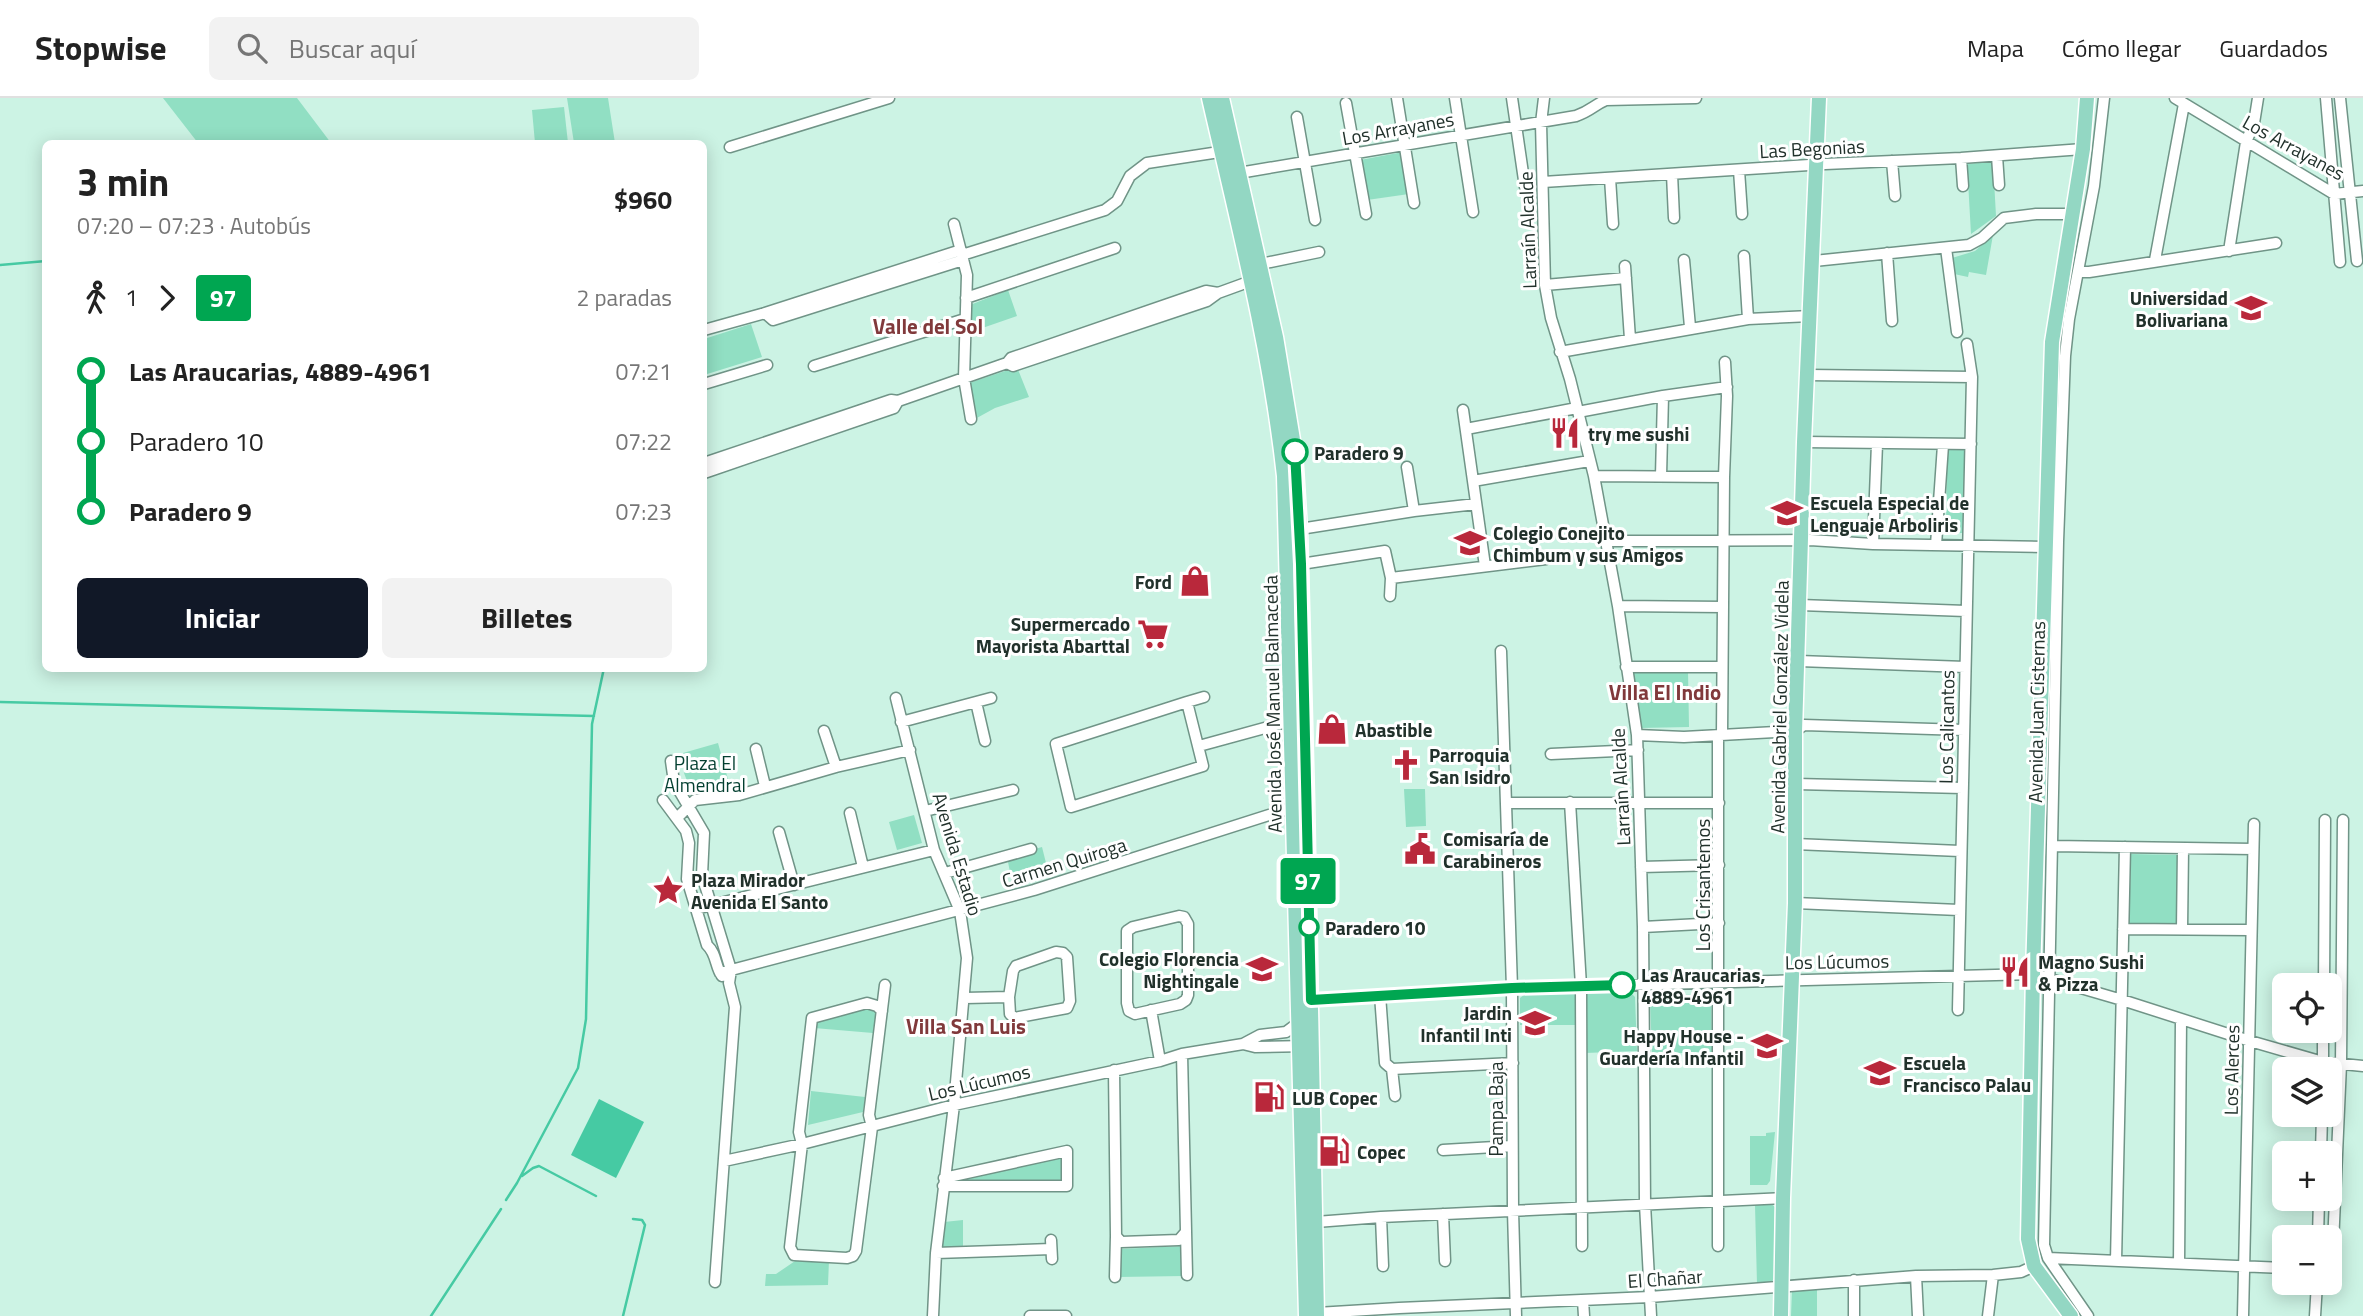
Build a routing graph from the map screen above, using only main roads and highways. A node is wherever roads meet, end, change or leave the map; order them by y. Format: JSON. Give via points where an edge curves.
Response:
{"nodes":[{"id":1,"x":1209,"y":98,"type":"edge"},
{"id":2,"x":1222,"y":98,"type":"edge"},
{"id":3,"x":1819,"y":98,"type":"edge"},
{"id":4,"x":2087,"y":98,"type":"edge"},
{"id":5,"x":1228,"y":151,"type":"junction"},
{"id":6,"x":1233,"y":174,"type":"junction"},
{"id":7,"x":1305,"y":1001,"type":"junction"},
{"id":8,"x":1306,"y":1046,"type":"junction"},
{"id":9,"x":1314,"y":1315,"type":"edge"},
{"id":10,"x":1781,"y":1316,"type":"edge"},
{"id":11,"x":2071,"y":1316,"type":"edge"}],
"edges":[{"from":1,"to":5,"type":"main road","name":"Avenida José Manuel Balmaceda"},
{"from":2,"to":5,"type":"main road","name":"Avenida José Manuel Balmaceda"},
{"from":3,"to":10,"type":"main road","name":"Avenida Gabriel González Videla","via":[[1804,442]]},
{"from":4,"to":11,"type":"main road","name":"Avenida Juan Cisternas","via":[[2052,342],[2028,1239],[2034,1266]]},
{"from":5,"to":6,"type":"main road","name":"Avenida José Manuel Balmaceda"},
{"from":6,"to":7,"type":"main road","name":"Avenida José Manuel Balmaceda","via":[[1272,383],[1284,476],[1290,720]]},
{"from":6,"to":7,"type":"main road","name":"Avenida José Manuel Balmaceda","via":[[1261,264],[1290,416],[1300,529]]},
{"from":7,"to":8,"type":"main road","name":"Avenida José Manuel Balmaceda"},
{"from":7,"to":8,"type":"main road","name":"Avenida José Manuel Balmaceda","via":[[1298,1023]]},
{"from":8,"to":9,"type":"main road","name":"Avenida José Manuel Balmaceda","via":[[1316,1222]]},
{"from":8,"to":9,"type":"main road","name":"Avenida José Manuel Balmaceda","via":[[1305,1297]]}]}
